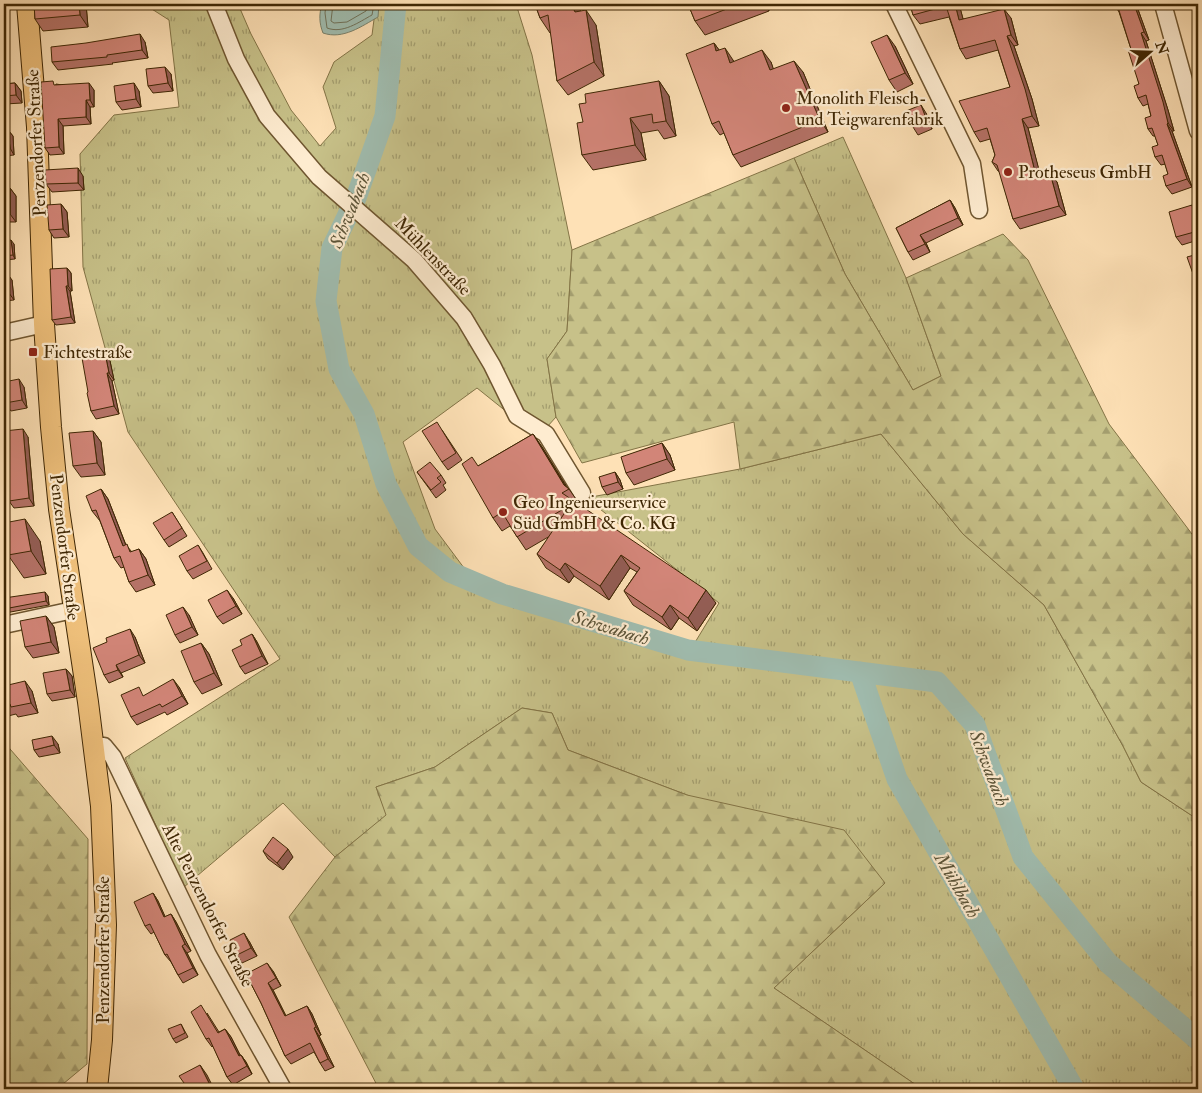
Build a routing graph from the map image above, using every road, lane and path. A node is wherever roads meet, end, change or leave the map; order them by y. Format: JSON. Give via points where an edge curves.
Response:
{"nodes":[{"id":1,"x":27,"y":4,"type":"edge"},
{"id":2,"x":214,"y":4,"type":"edge"},
{"id":3,"x":894,"y":4,"type":"edge"},
{"id":4,"x":1163,"y":4,"type":"edge"},
{"id":5,"x":1198,"y":132,"type":"edge"},
{"id":6,"x":979,"y":210,"type":"dead end"},
{"id":7,"x":44,"y":324,"type":"junction"},
{"id":8,"x":4,"y":333,"type":"edge"},
{"id":9,"x":582,"y":493,"type":"dead end"},
{"id":10,"x":73,"y":610,"type":"junction"},
{"id":11,"x":4,"y":625,"type":"edge"},
{"id":12,"x":94,"y":746,"type":"junction"},
{"id":13,"x":97,"y":1089,"type":"edge"},
{"id":14,"x":283,"y":1089,"type":"edge"}],
"edges":[{"from":1,"to":7,"type":"main road","name":"Penzendorfer Straße","via":[[37,127]]},
{"from":2,"to":9,"type":"street","name":"Mühlenstraße","via":[[236,59],[267,116],[319,177],[414,260],[464,318],[517,416],[546,434]]},
{"from":3,"to":6,"type":"street","via":[[972,164]]},
{"from":4,"to":5,"type":"street"},
{"from":7,"to":8,"type":"street"},
{"from":7,"to":10,"type":"main road","name":"Penzendorfer Straße","via":[[54,454]]},
{"from":10,"to":11,"type":"street"},
{"from":10,"to":12,"type":"main road","name":"Penzendorfer Straße"},
{"from":12,"to":13,"type":"main road","name":"Penzendorfer Straße","via":[[101,806],[106,925]]},
{"from":12,"to":14,"type":"street","name":"Alte Penzendorfer Straße","via":[[104,746],[113,757],[208,955]]}]}
